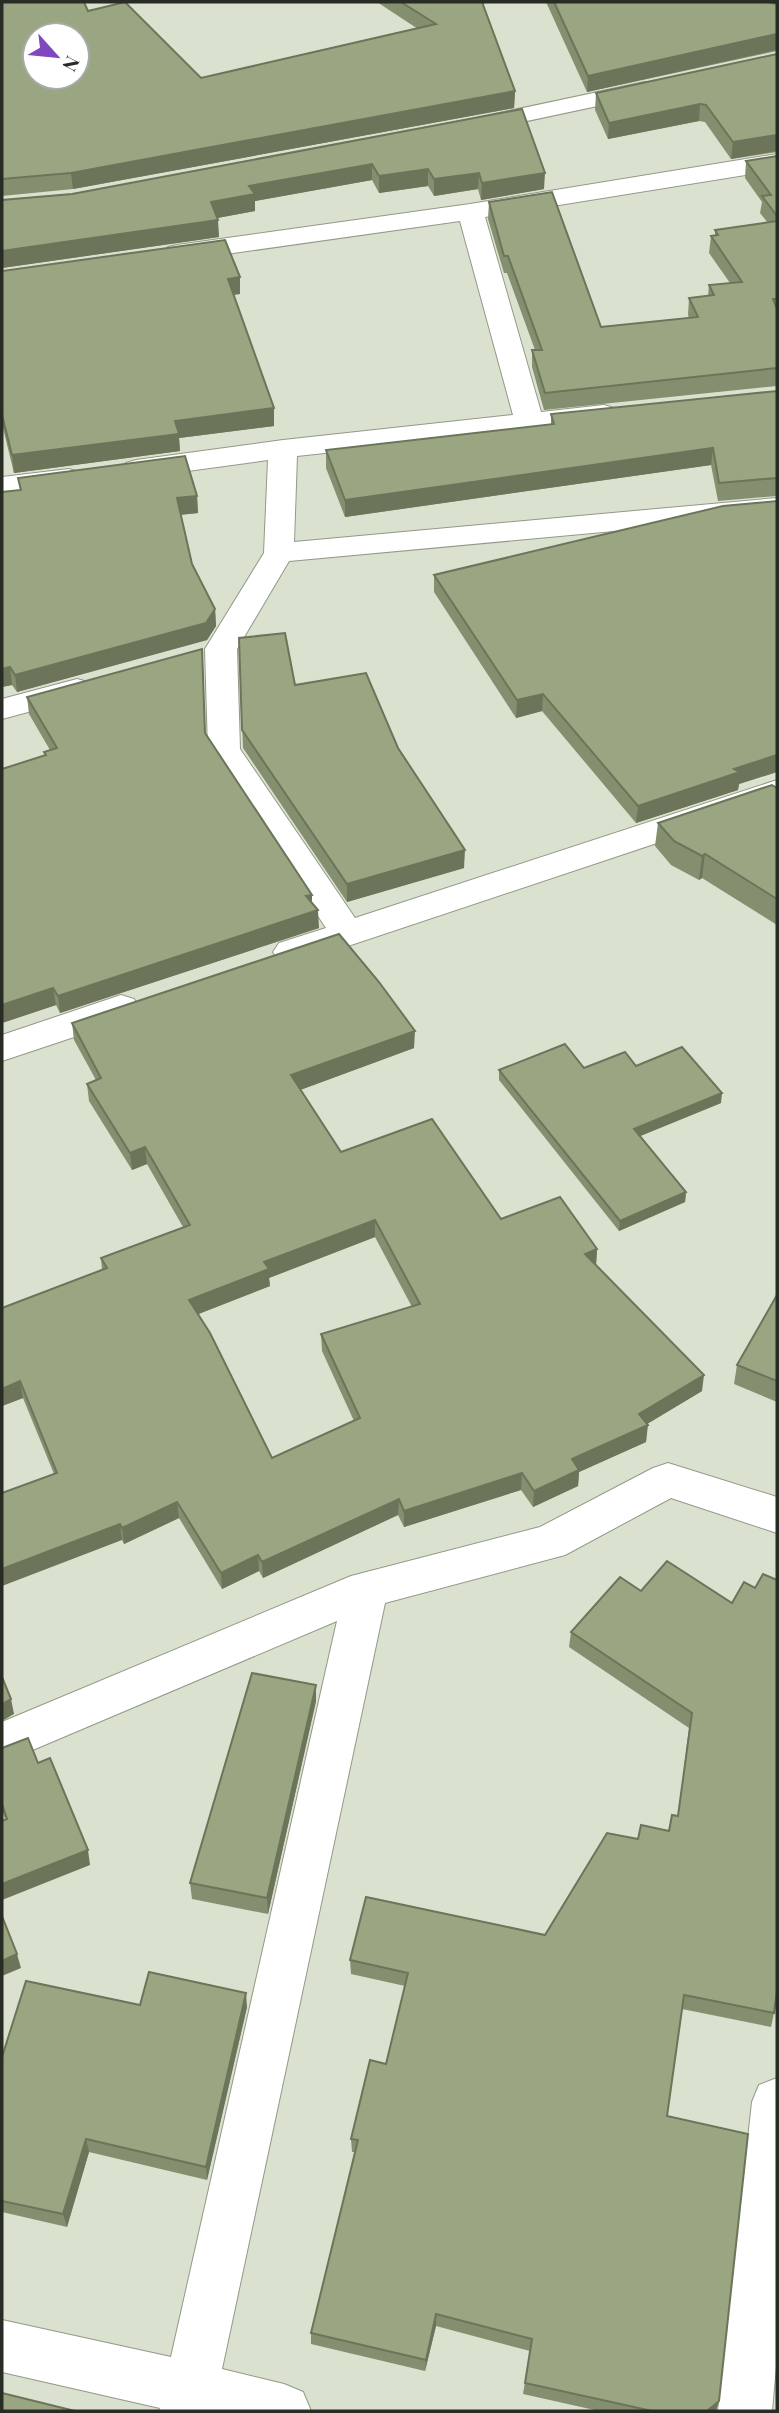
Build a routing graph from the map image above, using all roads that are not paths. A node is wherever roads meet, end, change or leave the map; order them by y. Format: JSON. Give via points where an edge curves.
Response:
{"nodes":[{"id":1,"x":673,"y":83,"type":"edge"},
{"id":2,"x":448,"y":130,"type":"edge"},
{"id":3,"x":777,"y":162,"type":"edge"},
{"id":4,"x":470,"y":212,"type":"junction"},
{"id":5,"x":153,"y":257,"type":"edge"},
{"id":6,"x":626,"y":412,"type":"edge"},
{"id":7,"x":530,"y":421,"type":"junction"},
{"id":8,"x":283,"y":449,"type":"junction"},
{"id":9,"x":2,"y":486,"type":"edge"},
{"id":10,"x":777,"y":507,"type":"edge"},
{"id":11,"x":279,"y":553,"type":"junction"},
{"id":12,"x":105,"y":681,"type":"edge"},
{"id":13,"x":2,"y":709,"type":"edge"},
{"id":14,"x":777,"y":791,"type":"edge"},
{"id":15,"x":347,"y":933,"type":"junction"},
{"id":16,"x":267,"y":960,"type":"edge"},
{"id":17,"x":148,"y":999,"type":"edge"},
{"id":18,"x":2,"y":1048,"type":"edge"},
{"id":19,"x":777,"y":1515,"type":"edge"},
{"id":20,"x":366,"y":1589,"type":"junction"},
{"id":21,"x":2,"y":1743,"type":"edge"},
{"id":22,"x":777,"y":2102,"type":"edge"},
{"id":23,"x":2,"y":2346,"type":"edge"},
{"id":24,"x":189,"y":2400,"type":"edge"},
{"id":25,"x":284,"y":2411,"type":"edge"},
{"id":26,"x":745,"y":2411,"type":"edge"}],
"edges":[{"from":1,"to":2,"type":"street"},
{"from":3,"to":4,"type":"street"},
{"from":4,"to":5,"type":"street"},
{"from":4,"to":7,"type":"street"},
{"from":6,"to":7,"type":"street"},
{"from":7,"to":8,"type":"street"},
{"from":8,"to":9,"type":"street"},
{"from":8,"to":11,"type":"street"},
{"from":10,"to":11,"type":"street"},
{"from":11,"to":15,"type":"street","via":[[208,653],[224,749]]},
{"from":12,"to":13,"type":"street"},
{"from":14,"to":15,"type":"street"},
{"from":15,"to":16,"type":"street"},
{"from":17,"to":18,"type":"street"},
{"from":19,"to":20,"type":"street","via":[[668,1480],[550,1542]]},
{"from":20,"to":21,"type":"street"},
{"from":20,"to":24,"type":"street"},
{"from":22,"to":26,"type":"street"},
{"from":23,"to":24,"type":"street"},
{"from":24,"to":25,"type":"street"}]}
